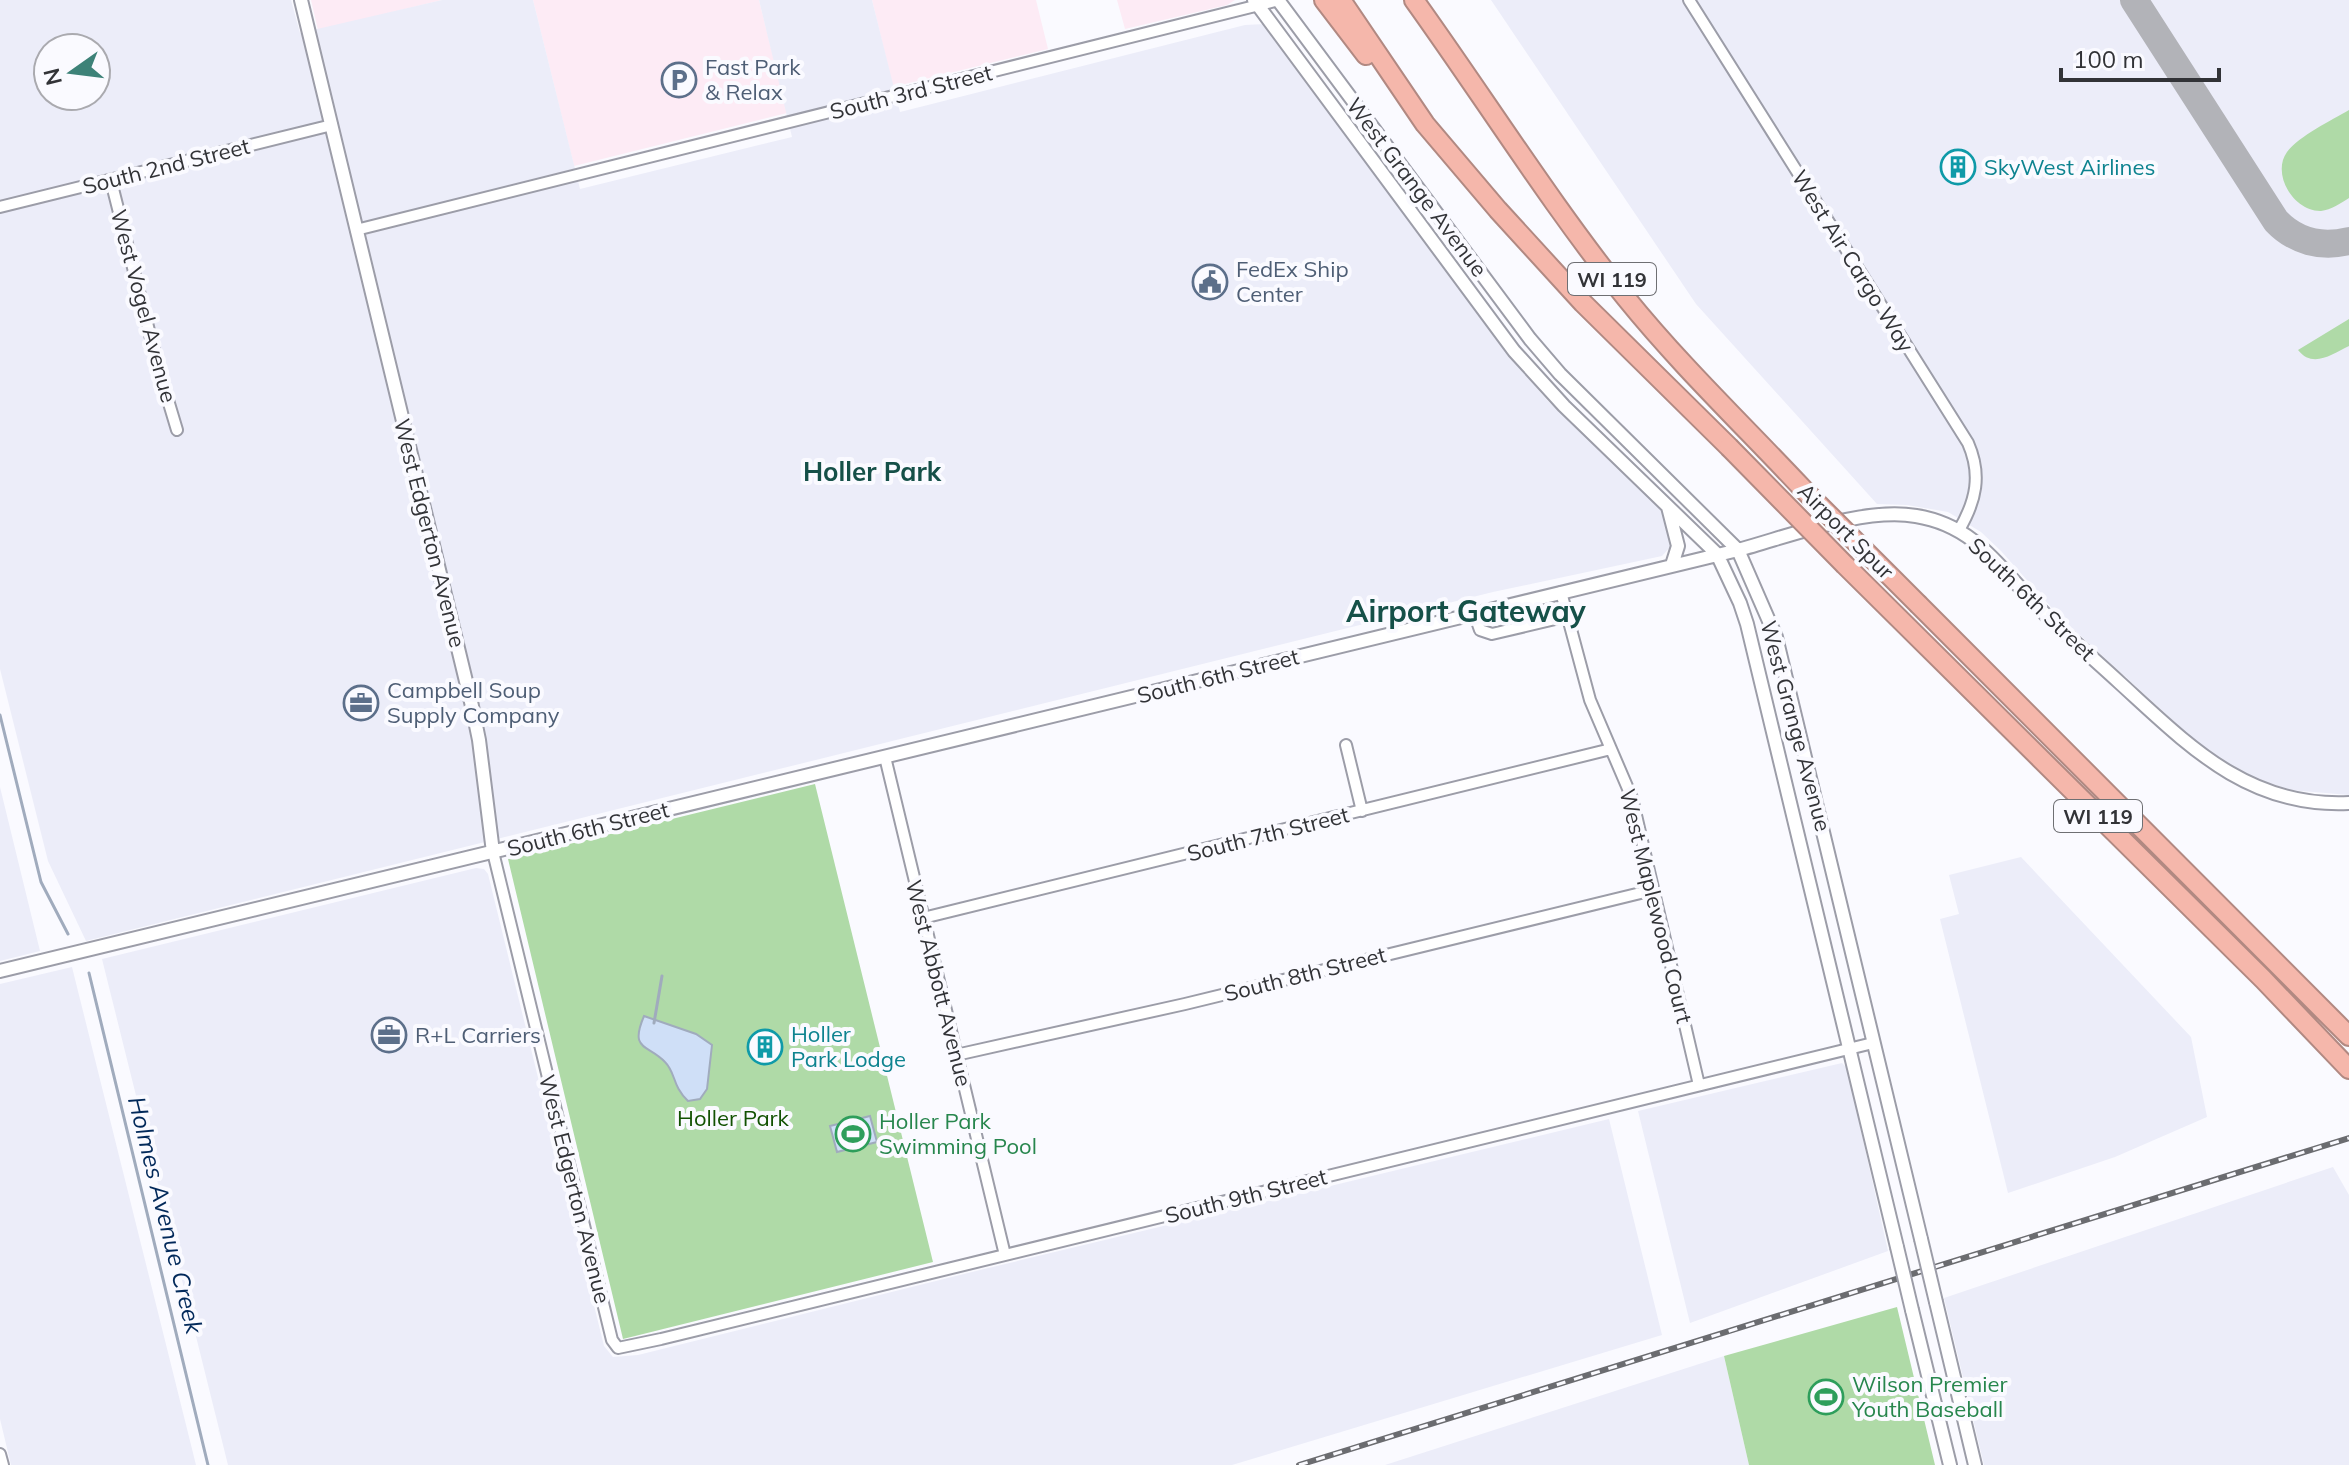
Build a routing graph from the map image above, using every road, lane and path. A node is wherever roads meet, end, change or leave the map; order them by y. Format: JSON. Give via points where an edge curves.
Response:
{"nodes":[{"id":1,"x":301,"y":0,"type":"edge"},
{"id":2,"x":1278,"y":0,"type":"edge"},
{"id":3,"x":1324,"y":0,"type":"edge"},
{"id":4,"x":1341,"y":0,"type":"edge"},
{"id":5,"x":1414,"y":0,"type":"edge"},
{"id":6,"x":1429,"y":0,"type":"edge"},
{"id":7,"x":1689,"y":0,"type":"edge"},
{"id":8,"x":1256,"y":3,"type":"edge"},
{"id":9,"x":1323,"y":60,"type":"junction"},
{"id":10,"x":1307,"y":72,"type":"junction"},
{"id":11,"x":1481,"y":93,"type":"junction"},
{"id":12,"x":1425,"y":124,"type":"junction"},
{"id":13,"x":332,"y":125,"type":"junction"},
{"id":14,"x":111,"y":181,"type":"junction"},
{"id":15,"x":0,"y":207,"type":"edge"},
{"id":16,"x":356,"y":230,"type":"junction"},
{"id":17,"x":1504,"y":304,"type":"junction"},
{"id":18,"x":1488,"y":316,"type":"junction"},
{"id":19,"x":177,"y":430,"type":"dead end"},
{"id":20,"x":1667,"y":504,"type":"junction"},
{"id":21,"x":1959,"y":530,"type":"junction"},
{"id":22,"x":1738,"y":550,"type":"junction"},
{"id":23,"x":1717,"y":554,"type":"junction"},
{"id":24,"x":1672,"y":565,"type":"junction"},
{"id":25,"x":1561,"y":592,"type":"junction"},
{"id":26,"x":1474,"y":613,"type":"junction"},
{"id":27,"x":1568,"y":616,"type":"junction"},
{"id":28,"x":1776,"y":637,"type":"junction"},
{"id":29,"x":1752,"y":643,"type":"junction"},
{"id":30,"x":1346,"y":745,"type":"dead end"},
{"id":31,"x":1611,"y":749,"type":"junction"},
{"id":32,"x":885,"y":757,"type":"junction"},
{"id":33,"x":2349,"y":803,"type":"edge"},
{"id":34,"x":1362,"y":811,"type":"junction"},
{"id":35,"x":1825,"y":838,"type":"junction"},
{"id":36,"x":1799,"y":844,"type":"junction"},
{"id":37,"x":493,"y":852,"type":"junction"},
{"id":38,"x":1653,"y":890,"type":"junction"},
{"id":39,"x":923,"y":918,"type":"junction"},
{"id":40,"x":0,"y":971,"type":"edge"},
{"id":41,"x":2349,"y":1036,"type":"edge"},
{"id":42,"x":1873,"y":1043,"type":"junction"},
{"id":43,"x":1850,"y":1048,"type":"junction"},
{"id":44,"x":956,"y":1055,"type":"junction"},
{"id":45,"x":2349,"y":1069,"type":"edge"},
{"id":46,"x":1699,"y":1085,"type":"junction"},
{"id":47,"x":1005,"y":1255,"type":"junction"},
{"id":48,"x":618,"y":1348,"type":"joint"},
{"id":49,"x":0,"y":1454,"type":"edge"},
{"id":50,"x":3,"y":1465,"type":"edge"},
{"id":51,"x":1950,"y":1465,"type":"edge"},
{"id":52,"x":1975,"y":1465,"type":"edge"}],
"edges":[{"from":1,"to":13,"type":"street","name":"West Edgerton Avenue"},
{"from":2,"to":8,"type":"street","name":"South 3rd Street"},
{"from":2,"to":9,"type":"street","name":"West Grange Avenue"},
{"from":3,"to":12,"type":"highway"},
{"from":4,"to":12,"type":"highway","name":"Airport Spur","number":"WI 119"},
{"from":5,"to":11,"type":"highway","name":"Airport Spur","number":"WI 119"},
{"from":6,"to":11,"type":"highway"},
{"from":7,"to":21,"type":"street","name":"West Air Cargo Way","via":[[1968,443],[1978,478]]},
{"from":8,"to":10,"type":"street","name":"West Grange Avenue"},
{"from":8,"to":16,"type":"street","name":"South 3rd Street"},
{"from":9,"to":10,"type":"street"},
{"from":9,"to":17,"type":"street","name":"West Grange Avenue"},
{"from":10,"to":18,"type":"street","name":"West Grange Avenue"},
{"from":11,"to":41,"type":"highway","name":"Airport Spur","number":"WI 119","bridge":true,"via":[[1574,229],[1679,358]]},
{"from":12,"to":45,"type":"highway","name":"Airport Spur","number":"WI 119","bridge":true,"via":[[1583,303]]},
{"from":13,"to":14,"type":"street","name":"South 2nd Street"},
{"from":13,"to":16,"type":"street","name":"West Edgerton Avenue"},
{"from":14,"to":15,"type":"street","name":"South 2nd Street"},
{"from":14,"to":19,"type":"street","name":"West Vogel Avenue"},
{"from":16,"to":37,"type":"street","name":"West Edgerton Avenue","via":[[477,728]]},
{"from":17,"to":18,"type":"street"},
{"from":17,"to":22,"type":"street","name":"West Grange Avenue","via":[[1560,374]]},
{"from":18,"to":20,"type":"street","name":"West Grange Avenue","via":[[1547,388]]},
{"from":20,"to":23,"type":"street","name":"West Grange Avenue"},
{"from":20,"to":24,"type":"street","via":[[1678,546]]},
{"from":21,"to":22,"type":"street","name":"South 6th Street","via":[[1925,518],[1880,514]]},
{"from":21,"to":33,"type":"street","name":"South 6th Street","via":[[1991,554],[2035,604],[2198,754],[2261,789]]},
{"from":22,"to":23,"type":"street","name":"South 6th Street"},
{"from":22,"to":28,"type":"street","name":"West Grange Avenue"},
{"from":23,"to":24,"type":"street","name":"South 6th Street"},
{"from":23,"to":29,"type":"street","name":"West Grange Avenue"},
{"from":24,"to":25,"type":"street","name":"South 6th Street"},
{"from":25,"to":26,"type":"street","name":"South 6th Street"},
{"from":25,"to":27,"type":"street","name":"West Maplewood Court"},
{"from":26,"to":27,"type":"street","via":[[1480,630],[1492,634]]},
{"from":26,"to":32,"type":"street","name":"South 6th Street"},
{"from":27,"to":31,"type":"street","name":"West Maplewood Court","via":[[1590,700]]},
{"from":28,"to":29,"type":"street"},
{"from":28,"to":35,"type":"street","name":"West Grange Avenue"},
{"from":29,"to":36,"type":"street","name":"West Grange Avenue"},
{"from":30,"to":34,"type":"street"},
{"from":31,"to":34,"type":"street","name":"South 7th Street"},
{"from":31,"to":38,"type":"street","name":"West Maplewood Court","via":[[1632,798]]},
{"from":32,"to":37,"type":"street","name":"South 6th Street"},
{"from":32,"to":39,"type":"street","name":"West Abbott Avenue"},
{"from":34,"to":39,"type":"street","name":"South 7th Street"},
{"from":35,"to":36,"type":"street"},
{"from":35,"to":42,"type":"street","name":"West Grange Avenue"},
{"from":36,"to":43,"type":"street","name":"West Grange Avenue"},
{"from":37,"to":40,"type":"street","name":"South 6th Street"},
{"from":37,"to":48,"type":"street","name":"West Edgerton Avenue"},
{"from":38,"to":44,"type":"street","name":"South 8th Street"},
{"from":38,"to":46,"type":"street","name":"West Maplewood Court"},
{"from":39,"to":44,"type":"street","name":"West Abbott Avenue"},
{"from":42,"to":43,"type":"street","name":"South 9th Street"},
{"from":42,"to":52,"type":"street","name":"West Grange Avenue","bridge":true},
{"from":43,"to":46,"type":"street","name":"South 9th Street"},
{"from":43,"to":51,"type":"street","name":"West Grange Avenue","bridge":true},
{"from":44,"to":47,"type":"street","name":"West Abbott Avenue"},
{"from":46,"to":47,"type":"street","name":"South 9th Street"},
{"from":47,"to":48,"type":"street","name":"South 9th Street"},
{"from":49,"to":50,"type":"street"}]}
